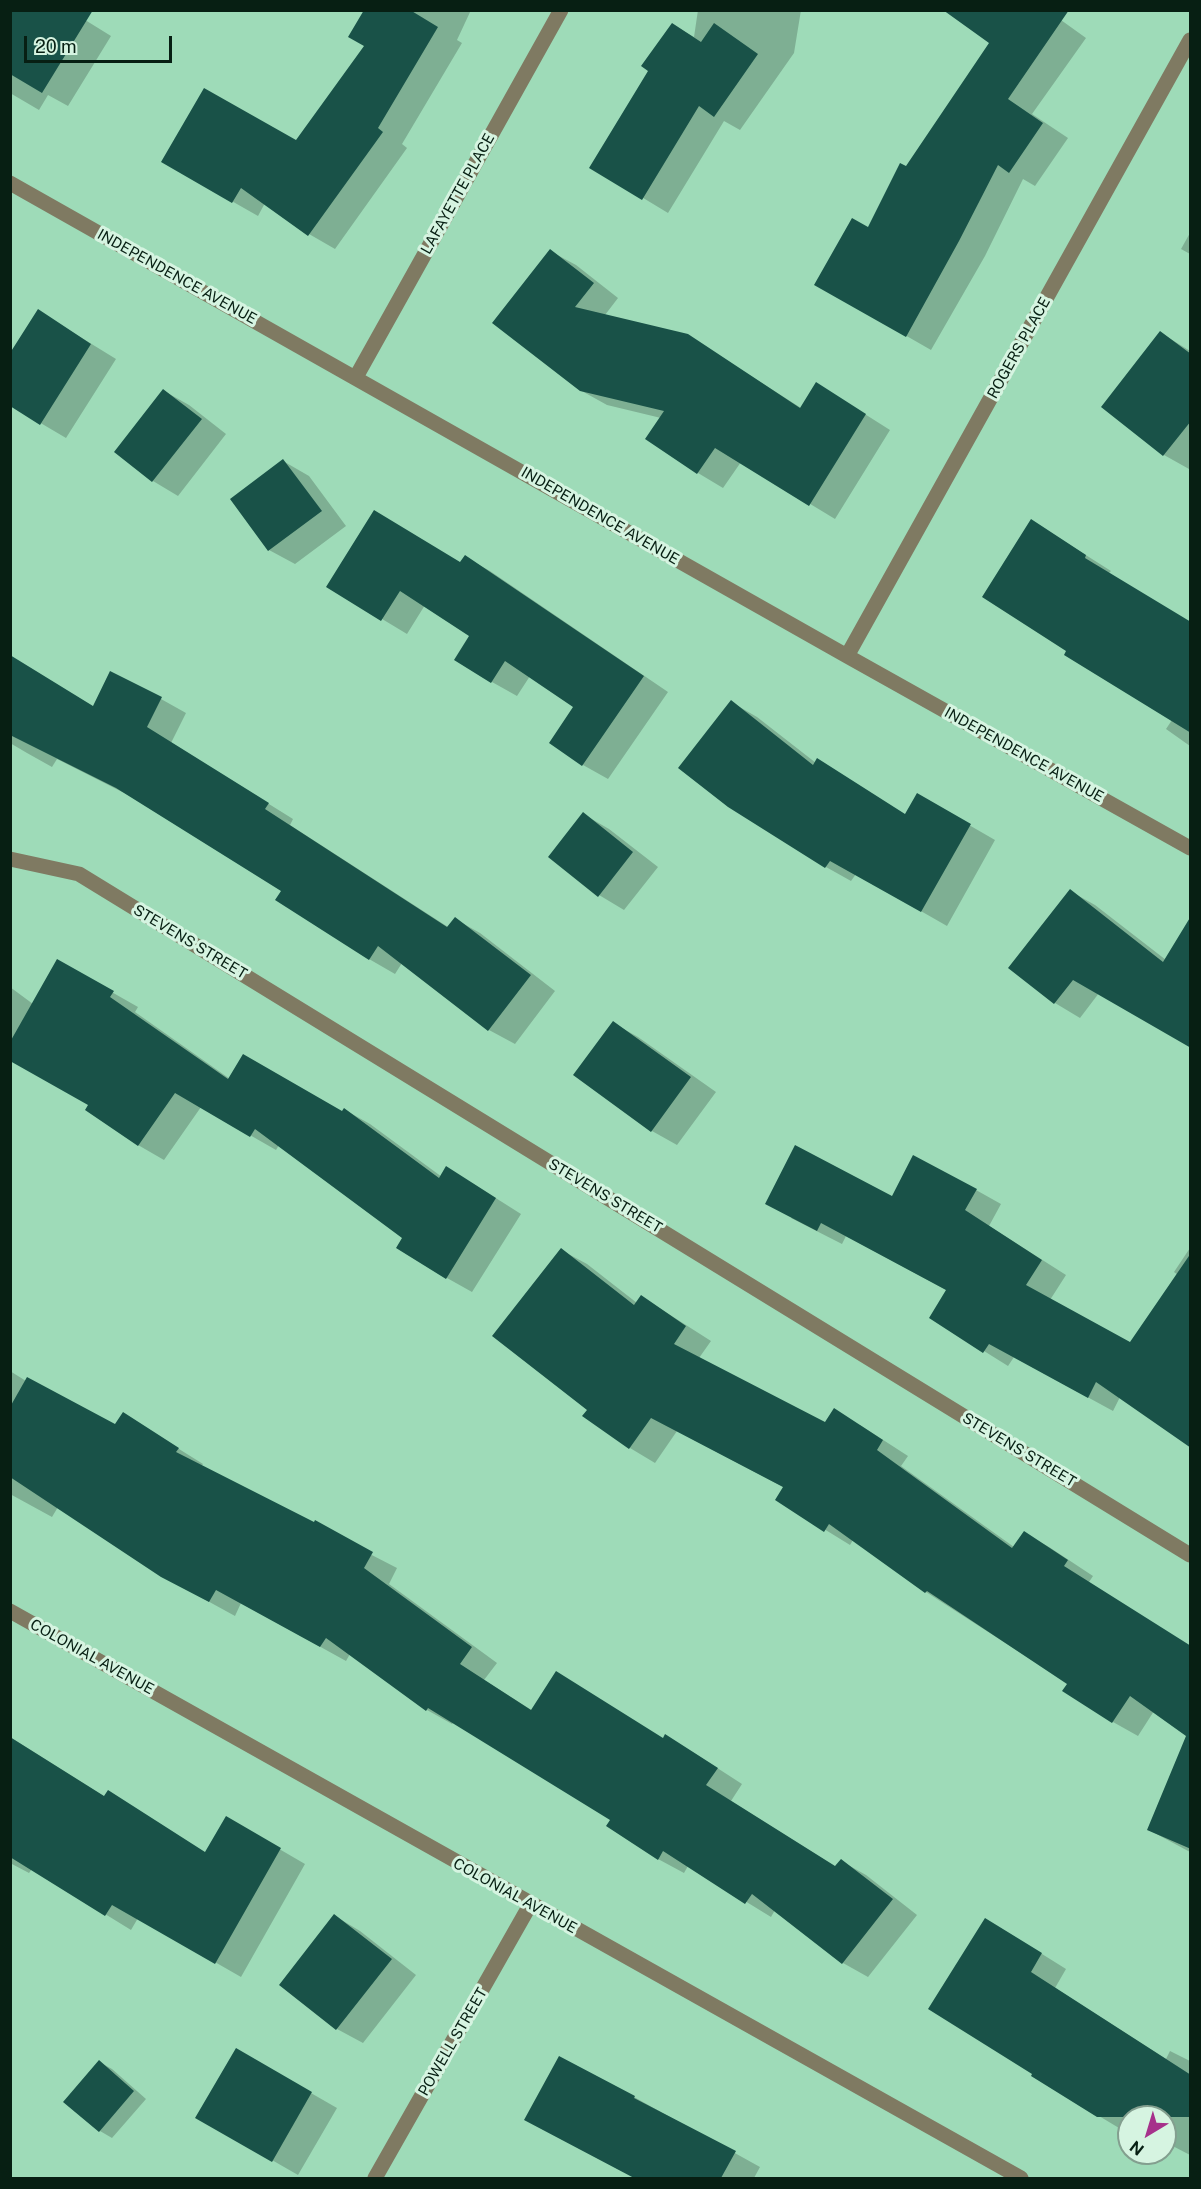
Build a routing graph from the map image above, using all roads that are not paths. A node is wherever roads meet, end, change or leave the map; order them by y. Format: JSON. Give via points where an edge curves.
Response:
{"nodes":[{"id":1,"x":561,"y":10,"type":"edge"},
{"id":2,"x":1191,"y":40,"type":"edge"},
{"id":3,"x":10,"y":183,"type":"edge"},
{"id":4,"x":356,"y":377,"type":"junction"},
{"id":5,"x":847,"y":656,"type":"junction"},
{"id":6,"x":1191,"y":848,"type":"edge"},
{"id":7,"x":10,"y":858,"type":"edge"},
{"id":8,"x":1191,"y":1555,"type":"edge"},
{"id":9,"x":10,"y":1611,"type":"edge"},
{"id":10,"x":530,"y":1905,"type":"junction"},
{"id":11,"x":375,"y":2178,"type":"edge"},
{"id":12,"x":1021,"y":2178,"type":"edge"}],
"edges":[{"from":1,"to":4,"type":"street","name":"LAFAYETTE PLACE"},
{"from":2,"to":5,"type":"street","name":"ROGERS PLACE"},
{"from":3,"to":4,"type":"street","name":"INDEPENDENCE AVENUE"},
{"from":4,"to":5,"type":"street","name":"INDEPENDENCE AVENUE"},
{"from":5,"to":6,"type":"street","name":"INDEPENDENCE AVENUE"},
{"from":7,"to":8,"type":"street","name":"STEVENS STREET","via":[[79,874]]},
{"from":9,"to":10,"type":"street","name":"COLONIAL AVENUE"},
{"from":10,"to":11,"type":"street","name":"POWELL STREET"},
{"from":10,"to":12,"type":"street","name":"COLONIAL AVENUE"}]}
